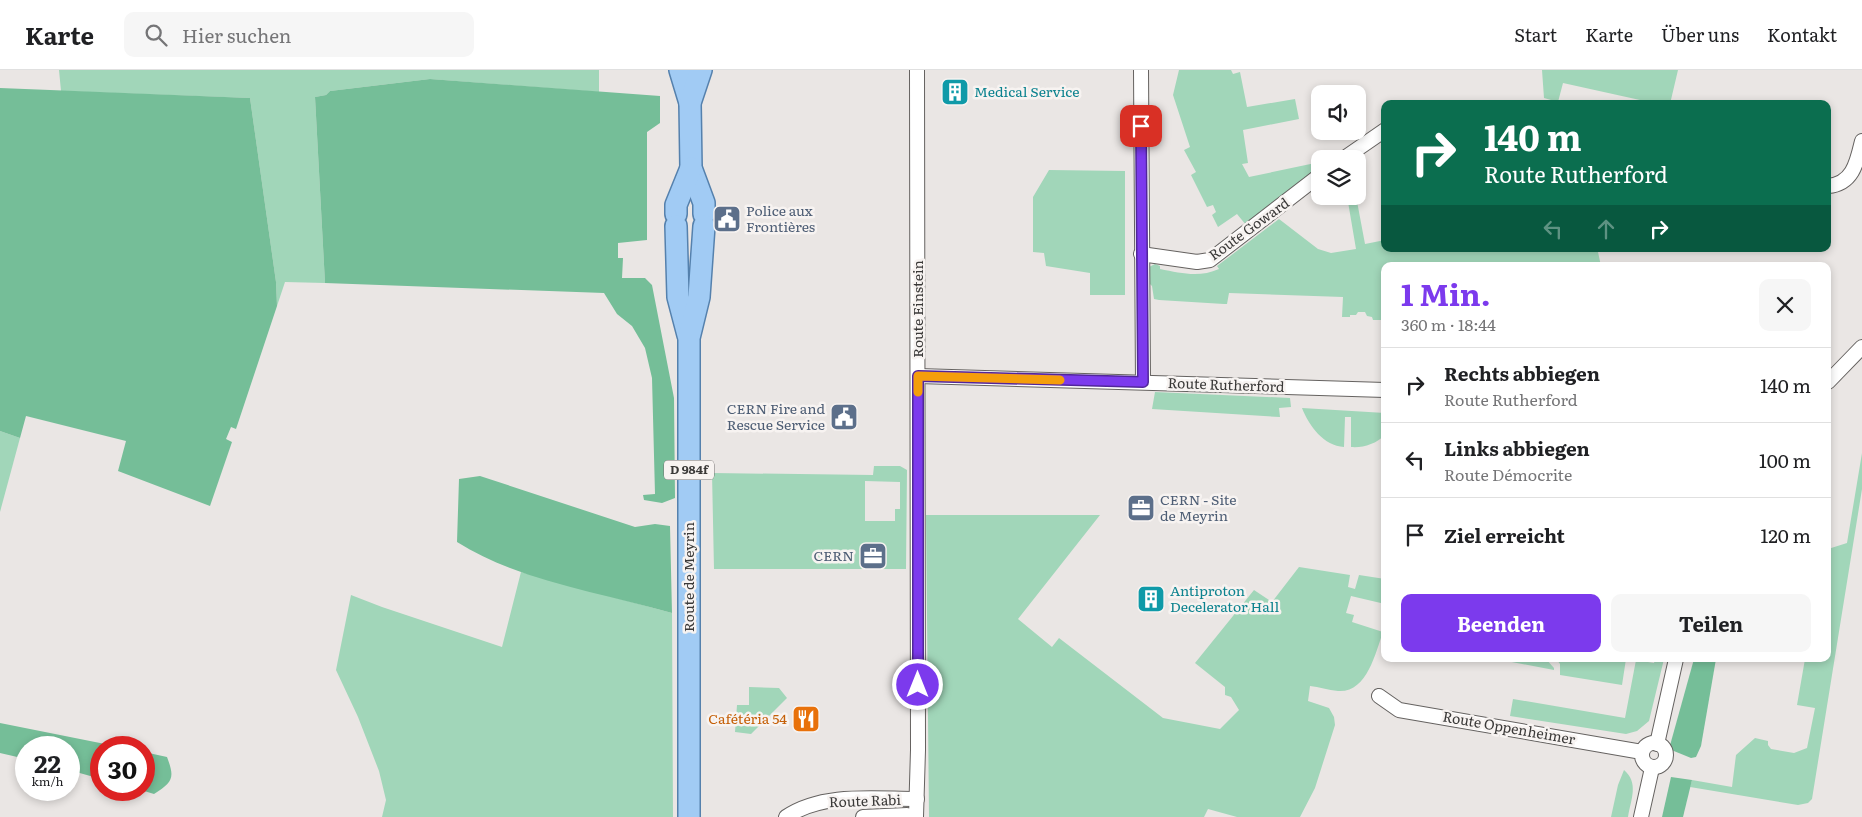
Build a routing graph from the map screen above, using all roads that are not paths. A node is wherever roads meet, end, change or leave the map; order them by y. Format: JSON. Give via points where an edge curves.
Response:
{"nodes":[{"id":1,"x":680,"y":70,"type":"edge"},
{"id":2,"x":701,"y":70,"type":"edge"},
{"id":3,"x":917,"y":70,"type":"edge"},
{"id":4,"x":1141,"y":70,"type":"edge"},
{"id":5,"x":690,"y":103,"type":"junction"},
{"id":6,"x":1381,"y":133,"type":"edge"},
{"id":7,"x":1862,"y":140,"type":"edge"},
{"id":8,"x":1356,"y":150,"type":"edge"},
{"id":9,"x":690,"y":168,"type":"junction"},
{"id":10,"x":1311,"y":182,"type":"edge"},
{"id":11,"x":1831,"y":185,"type":"edge"},
{"id":12,"x":1141,"y":254,"type":"junction"},
{"id":13,"x":689,"y":338,"type":"junction"},
{"id":14,"x":1862,"y":347,"type":"edge"},
{"id":15,"x":918,"y":376,"type":"junction"},
{"id":16,"x":1831,"y":379,"type":"edge"},
{"id":17,"x":1143,"y":382,"type":"junction"},
{"id":18,"x":1381,"y":390,"type":"edge"},
{"id":19,"x":1675,"y":662,"type":"edge"},
{"id":20,"x":1380,"y":696,"type":"dead end"},
{"id":21,"x":1657,"y":744,"type":"junction"},
{"id":22,"x":1642,"y":752,"type":"junction"},
{"id":23,"x":1652,"y":768,"type":"junction"},
{"id":24,"x":917,"y":799,"type":"junction"},
{"id":25,"x":689,"y":817,"type":"edge"},
{"id":26,"x":786,"y":817,"type":"edge"},
{"id":27,"x":863,"y":817,"type":"edge"},
{"id":28,"x":909,"y":817,"type":"edge"},
{"id":29,"x":916,"y":817,"type":"edge"},
{"id":30,"x":1641,"y":817,"type":"edge"}],
"edges":[{"from":1,"to":5,"type":"main road","name":"Route de Meyrin"},
{"from":2,"to":5,"type":"main road","name":"Route de Meyrin"},
{"from":3,"to":15,"type":"street","name":"Route Einstein"},
{"from":4,"to":12,"type":"street"},
{"from":5,"to":9,"type":"main road","name":"Route de Meyrin","number":"D 984f"},
{"from":6,"to":8,"type":"street"},
{"from":7,"to":11,"type":"street","via":[[1856,166],[1849,177]]},
{"from":9,"to":13,"type":"main road","name":"Route de Meyrin","number":"D 984f","via":[[676,205],[678,297]]},
{"from":9,"to":13,"type":"main road","name":"Route de Meyrin","number":"D 984f","via":[[704,203],[704,220],[699,297]]},
{"from":10,"to":12,"type":"street","name":"Route Goward","via":[[1210,260],[1197,262]]},
{"from":12,"to":17,"type":"street"},
{"from":13,"to":25,"type":"main road","name":"Route de Meyrin","number":"D 984f"},
{"from":14,"to":16,"type":"street"},
{"from":15,"to":17,"type":"street","name":"Route Rutherford"},
{"from":15,"to":24,"type":"street","name":"Route Einstein"},
{"from":17,"to":18,"type":"street","name":"Route Rutherford"},
{"from":19,"to":21,"type":"street"},
{"from":20,"to":22,"type":"street","name":"Route Oppenheimer","via":[[1399,710]]},
{"from":21,"to":22,"type":"street","via":[[1646,746]]},
{"from":21,"to":23,"type":"street","via":[[1666,755],[1662,765]]},
{"from":22,"to":23,"type":"street","via":[[1644,763]]},
{"from":23,"to":30,"type":"street"},
{"from":24,"to":26,"type":"street","name":"Route Rabi","via":[[828,801]]},
{"from":24,"to":29,"type":"street","name":"Route Einstein"},
{"from":27,"to":28,"type":"street","name":"Route Rabi"}]}
